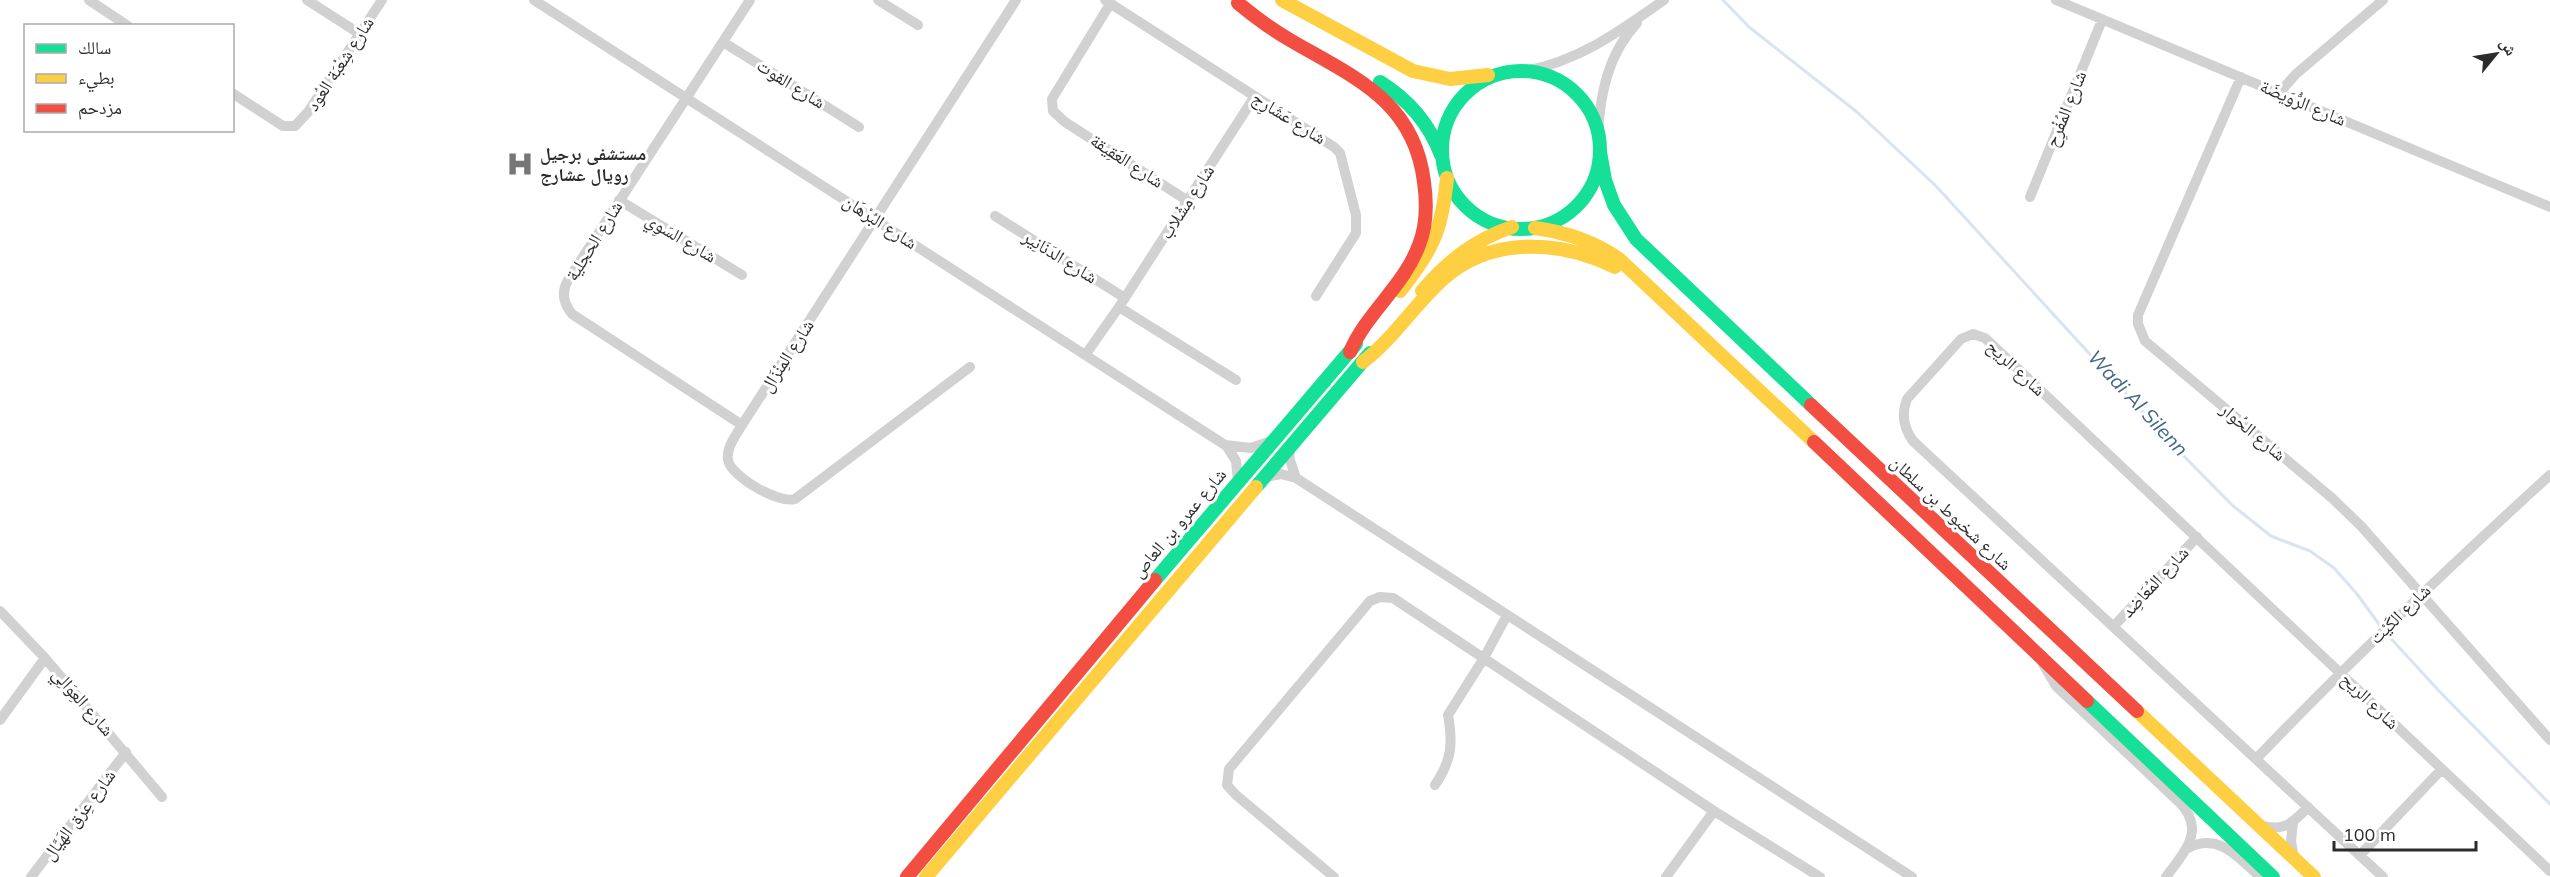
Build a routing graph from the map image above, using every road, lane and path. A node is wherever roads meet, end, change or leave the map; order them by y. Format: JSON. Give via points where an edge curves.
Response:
{"nodes":[{"id":1,"x":306,"y":0,"type":"edge"},
{"id":2,"x":382,"y":0,"type":"edge"},
{"id":3,"x":534,"y":0,"type":"edge"},
{"id":4,"x":750,"y":0,"type":"edge"},
{"id":5,"x":878,"y":0,"type":"edge"},
{"id":6,"x":1016,"y":0,"type":"edge"},
{"id":7,"x":1282,"y":0,"type":"edge"},
{"id":8,"x":1663,"y":0,"type":"edge"},
{"id":9,"x":2056,"y":0,"type":"edge"},
{"id":10,"x":2383,"y":0,"type":"edge"},
{"id":11,"x":92,"y":1,"type":"edge"},
{"id":12,"x":1108,"y":2,"type":"edge"},
{"id":13,"x":1235,"y":2,"type":"edge"},
{"id":14,"x":2078,"y":4,"type":"edge"},
{"id":15,"x":1648,"y":12,"type":"junction"},
{"id":16,"x":2102,"y":20,"type":"junction"},
{"id":17,"x":125,"y":24,"type":"edge"},
{"id":18,"x":918,"y":25,"type":"dead end"},
{"id":19,"x":360,"y":34,"type":"junction"},
{"id":20,"x":723,"y":42,"type":"junction"},
{"id":21,"x":1525,"y":71,"type":"junction"},
{"id":22,"x":1497,"y":73,"type":"junction"},
{"id":23,"x":2241,"y":77,"type":"junction"},
{"id":24,"x":2279,"y":93,"type":"junction"},
{"id":25,"x":234,"y":94,"type":"edge"},
{"id":26,"x":1255,"y":96,"type":"junction"},
{"id":27,"x":687,"y":97,"type":"junction"},
{"id":28,"x":860,"y":127,"type":"dead end"},
{"id":29,"x":1598,"y":135,"type":"junction"},
{"id":30,"x":1600,"y":152,"type":"junction"},
{"id":31,"x":1443,"y":163,"type":"junction"},
{"id":32,"x":1447,"y":178,"type":"junction"},
{"id":33,"x":2030,"y":197,"type":"dead end"},
{"id":34,"x":619,"y":200,"type":"junction"},
{"id":35,"x":1188,"y":201,"type":"junction"},
{"id":36,"x":2550,"y":207,"type":"edge"},
{"id":37,"x":995,"y":216,"type":"dead end"},
{"id":38,"x":875,"y":219,"type":"junction"},
{"id":39,"x":1512,"y":227,"type":"junction"},
{"id":40,"x":1535,"y":228,"type":"junction"},
{"id":41,"x":742,"y":275,"type":"dead end"},
{"id":42,"x":1316,"y":296,"type":"dead end"},
{"id":43,"x":1122,"y":302,"type":"junction"},
{"id":44,"x":1713,"y":350,"type":"junction"},
{"id":45,"x":1350,"y":352,"type":"junction"},
{"id":46,"x":1086,"y":354,"type":"junction"},
{"id":47,"x":1363,"y":362,"type":"junction"},
{"id":48,"x":970,"y":367,"type":"dead end"},
{"id":49,"x":1236,"y":381,"type":"dead end"},
{"id":50,"x":742,"y":425,"type":"junction"},
{"id":51,"x":1275,"y":439,"type":"junction"},
{"id":52,"x":1225,"y":444,"type":"junction"},
{"id":53,"x":1289,"y":448,"type":"junction"},
{"id":54,"x":2550,"y":475,"type":"edge"},
{"id":55,"x":1265,"y":477,"type":"junction"},
{"id":56,"x":1296,"y":478,"type":"junction"},
{"id":57,"x":1238,"y":480,"type":"junction"},
{"id":58,"x":2197,"y":537,"type":"junction"},
{"id":59,"x":2420,"y":594,"type":"junction"},
{"id":60,"x":0,"y":611,"type":"edge"},
{"id":61,"x":1507,"y":615,"type":"junction"},
{"id":62,"x":2114,"y":627,"type":"junction"},
{"id":63,"x":45,"y":658,"type":"junction"},
{"id":64,"x":1484,"y":658,"type":"junction"},
{"id":65,"x":2042,"y":660,"type":"junction"},
{"id":66,"x":2340,"y":672,"type":"junction"},
{"id":67,"x":0,"y":720,"type":"edge"},
{"id":68,"x":2550,"y":740,"type":"edge"},
{"id":69,"x":126,"y":752,"type":"junction"},
{"id":70,"x":2256,"y":759,"type":"junction"},
{"id":71,"x":2442,"y":769,"type":"junction"},
{"id":72,"x":1435,"y":785,"type":"dead end"},
{"id":73,"x":162,"y":797,"type":"dead end"},
{"id":74,"x":2308,"y":807,"type":"junction"},
{"id":75,"x":1714,"y":811,"type":"junction"},
{"id":76,"x":2293,"y":823,"type":"junction"},
{"id":77,"x":2258,"y":825,"type":"junction"},
{"id":78,"x":2188,"y":848,"type":"junction"},
{"id":79,"x":2361,"y":854,"type":"junction"},
{"id":80,"x":2295,"y":859,"type":"junction"},
{"id":81,"x":2550,"y":871,"type":"edge"},
{"id":82,"x":31,"y":877,"type":"edge"},
{"id":83,"x":907,"y":877,"type":"edge"},
{"id":84,"x":926,"y":877,"type":"edge"},
{"id":85,"x":1334,"y":877,"type":"edge"},
{"id":86,"x":1666,"y":877,"type":"edge"},
{"id":87,"x":1820,"y":877,"type":"edge"},
{"id":88,"x":1912,"y":877,"type":"edge"},
{"id":89,"x":2166,"y":877,"type":"edge"},
{"id":90,"x":2260,"y":877,"type":"edge"},
{"id":91,"x":2273,"y":877,"type":"edge"},
{"id":92,"x":2314,"y":877,"type":"edge"},
{"id":93,"x":2383,"y":877,"type":"edge"}],
"edges":[{"from":1,"to":19,"type":"street"},
{"from":2,"to":19,"type":"street","name":"شارع شِعْبَة العُود"},
{"from":3,"to":27,"type":"street","name":"شارع البُرْهَان"},
{"from":4,"to":20,"type":"street","name":"شارع الحجلية"},
{"from":5,"to":18,"type":"street"},
{"from":6,"to":38,"type":"street","name":"شارع المِنْزَال"},
{"from":7,"to":22,"type":"main road","via":[[1413,71],[1450,79]]},
{"from":8,"to":15,"type":"street"},
{"from":9,"to":14,"type":"street","name":"شارع الرُّوَيضَة"},
{"from":10,"to":24,"type":"street"},
{"from":11,"to":17,"type":"street"},
{"from":12,"to":26,"type":"street","name":"شارع عَشَارِج"},
{"from":12,"to":35,"type":"street","name":"شارع العَقِيقة","via":[[1052,99],[1053,111]]},
{"from":13,"to":31,"type":"main road","via":[[1391,89],[1425,123]]},
{"from":13,"to":45,"type":"main road","via":[[1264,24],[1372,86],[1396,109],[1416,140],[1426,193],[1420,244],[1401,278],[1358,333]]},
{"from":14,"to":16,"type":"street","name":"شارع الرُّوَيضَة"},
{"from":15,"to":21,"type":"street","via":[[1580,55]]},
{"from":15,"to":29,"type":"street","via":[[1631,30],[1609,69]]},
{"from":16,"to":23,"type":"street","name":"شارع الرُّوَيضَة"},
{"from":16,"to":33,"type":"street","name":"شارع المُفْرِح"},
{"from":19,"to":25,"type":"street","name":"شارع شِعْبَة العُود","via":[[295,126],[283,126]]},
{"from":20,"to":27,"type":"street","name":"شارع الحجلية"},
{"from":20,"to":28,"type":"street","name":"شارع القوت"},
{"from":21,"to":22,"type":"main road"},
{"from":21,"to":29,"type":"main road","via":[[1564,84],[1586,106]]},
{"from":22,"to":31,"type":"main road","via":[[1460,99],[1448,118],[1442,140]]},
{"from":23,"to":24,"type":"street","name":"شارع الرُّوَيضَة"},
{"from":23,"to":59,"type":"street","name":"شارع الحُوار","via":[[2138,315],[2140,333],[2332,498]]},
{"from":24,"to":36,"type":"street","name":"شارع الرُّوَيضَة"},
{"from":26,"to":35,"type":"street","name":"شارع مِشْلاب"},
{"from":26,"to":42,"type":"street","name":"شارع عَشَارِج","via":[[1334,147],[1343,161],[1358,221],[1356,233]]},
{"from":27,"to":34,"type":"street","name":"شارع الحجلية"},
{"from":27,"to":38,"type":"street","name":"شارع البُرْهَان"},
{"from":29,"to":30,"type":"main road"},
{"from":30,"to":40,"type":"main road","via":[[1587,193],[1573,209]]},
{"from":30,"to":77,"type":"main road","name":"شارع شخبوط بن سلطان","via":[[1612,204],[1646,250]]},
{"from":31,"to":32,"type":"main road"},
{"from":32,"to":39,"type":"main road","via":[[1456,194],[1482,219]]},
{"from":32,"to":45,"type":"main road","name":"شارع عمرو بن العاص","via":[[1443,216],[1433,247]]},
{"from":34,"to":41,"type":"street","name":"شارع السَوِي"},
{"from":34,"to":50,"type":"street","name":"شارع الحجلية","via":[[566,284],[566,305],[577,317]]},
{"from":35,"to":43,"type":"street","name":"شارع مِشْلاب"},
{"from":37,"to":43,"type":"street","name":"شارع الدَنَانِير"},
{"from":38,"to":46,"type":"street","name":"شارع البُرْهَان"},
{"from":38,"to":50,"type":"street","name":"شارع المِنْزَال"},
{"from":39,"to":40,"type":"main road"},
{"from":39,"to":47,"type":"main road","name":"شارع عمرو بن العاص","via":[[1471,243],[1449,260]]},
{"from":40,"to":44,"type":"main road","via":[[1579,237],[1615,255]]},
{"from":43,"to":46,"type":"street","name":"شارع مِشْلاب"},
{"from":43,"to":49,"type":"street"},
{"from":44,"to":47,"type":"main road","via":[[1699,342],[1615,266],[1580,251],[1544,247],[1495,252],[1465,264],[1435,287],[1384,346]]},
{"from":44,"to":65,"type":"main road"},
{"from":45,"to":51,"type":"main road","name":"شارع عمرو بن العاص"},
{"from":46,"to":52,"type":"street","name":"شارع البُرْهَان"},
{"from":47,"to":53,"type":"main road","name":"شارع عمرو بن العاص"},
{"from":48,"to":50,"type":"street","name":"شارع المِنْزَال","via":[[791,500],[773,496],[731,468],[728,451]]},
{"from":51,"to":52,"type":"street","name":"شارع البُرْهَان","via":[[1251,448]]},
{"from":51,"to":57,"type":"main road","name":"شارع عمرو بن العاص"},
{"from":52,"to":57,"type":"street","via":[[1236,461]]},
{"from":53,"to":55,"type":"main road","name":"شارع عمرو بن العاص"},
{"from":53,"to":56,"type":"street"},
{"from":54,"to":59,"type":"street","name":"شارع الكَيْت"},
{"from":55,"to":56,"type":"street","via":[[1281,474]]},
{"from":55,"to":84,"type":"main road","name":"شارع عمرو بن العاص"},
{"from":56,"to":61,"type":"street"},
{"from":57,"to":83,"type":"main road","name":"شارع عمرو بن العاص"},
{"from":58,"to":62,"type":"street","name":"شارع المُعَاضِد"},
{"from":58,"to":62,"type":"street","name":"شارع الريح","via":[[1980,335],[1961,339],[1911,391],[1903,416],[1913,441]]},
{"from":58,"to":66,"type":"street","name":"شارع الريح"},
{"from":59,"to":66,"type":"street","name":"شارع الكَيْت"},
{"from":59,"to":68,"type":"street","name":"شارع الحُوار"},
{"from":60,"to":63,"type":"street","name":"شارع العِوَالِي"},
{"from":61,"to":64,"type":"street"},
{"from":61,"to":88,"type":"street"},
{"from":62,"to":70,"type":"street","name":"شارع الريح"},
{"from":63,"to":67,"type":"street"},
{"from":63,"to":69,"type":"street","name":"شارع العِوَالِي"},
{"from":64,"to":72,"type":"street","via":[[1448,715],[1452,743],[1444,772]]},
{"from":64,"to":75,"type":"street"},
{"from":64,"to":85,"type":"street","via":[[1393,598],[1370,601],[1229,769],[1227,785],[1236,795]]},
{"from":65,"to":78,"type":"street","via":[[2056,686],[2185,807],[2193,829]]},
{"from":65,"to":91,"type":"main road"},
{"from":66,"to":70,"type":"street","name":"شارع الكَيْت"},
{"from":66,"to":71,"type":"street","name":"شارع الريح"},
{"from":69,"to":73,"type":"street","name":"شارع العِوَالِي"},
{"from":69,"to":82,"type":"street","name":"شارع عِرْق الهَيَّال"},
{"from":70,"to":74,"type":"street","name":"شارع الريح"},
{"from":71,"to":79,"type":"street"},
{"from":71,"to":81,"type":"street","name":"شارع الريح"},
{"from":74,"to":76,"type":"street"},
{"from":74,"to":79,"type":"street","name":"شارع الريح"},
{"from":75,"to":86,"type":"street"},
{"from":75,"to":87,"type":"street"},
{"from":76,"to":77,"type":"street","via":[[2276,828]]},
{"from":76,"to":80,"type":"street"},
{"from":77,"to":80,"type":"main road","name":"شارع شخبوط بن سلطان"},
{"from":78,"to":89,"type":"street"},
{"from":78,"to":90,"type":"street","via":[[2207,842],[2221,844]]},
{"from":79,"to":93,"type":"street","name":"شارع الريح"},
{"from":80,"to":92,"type":"main road","name":"شارع شخبوط بن سلطان"}]}
